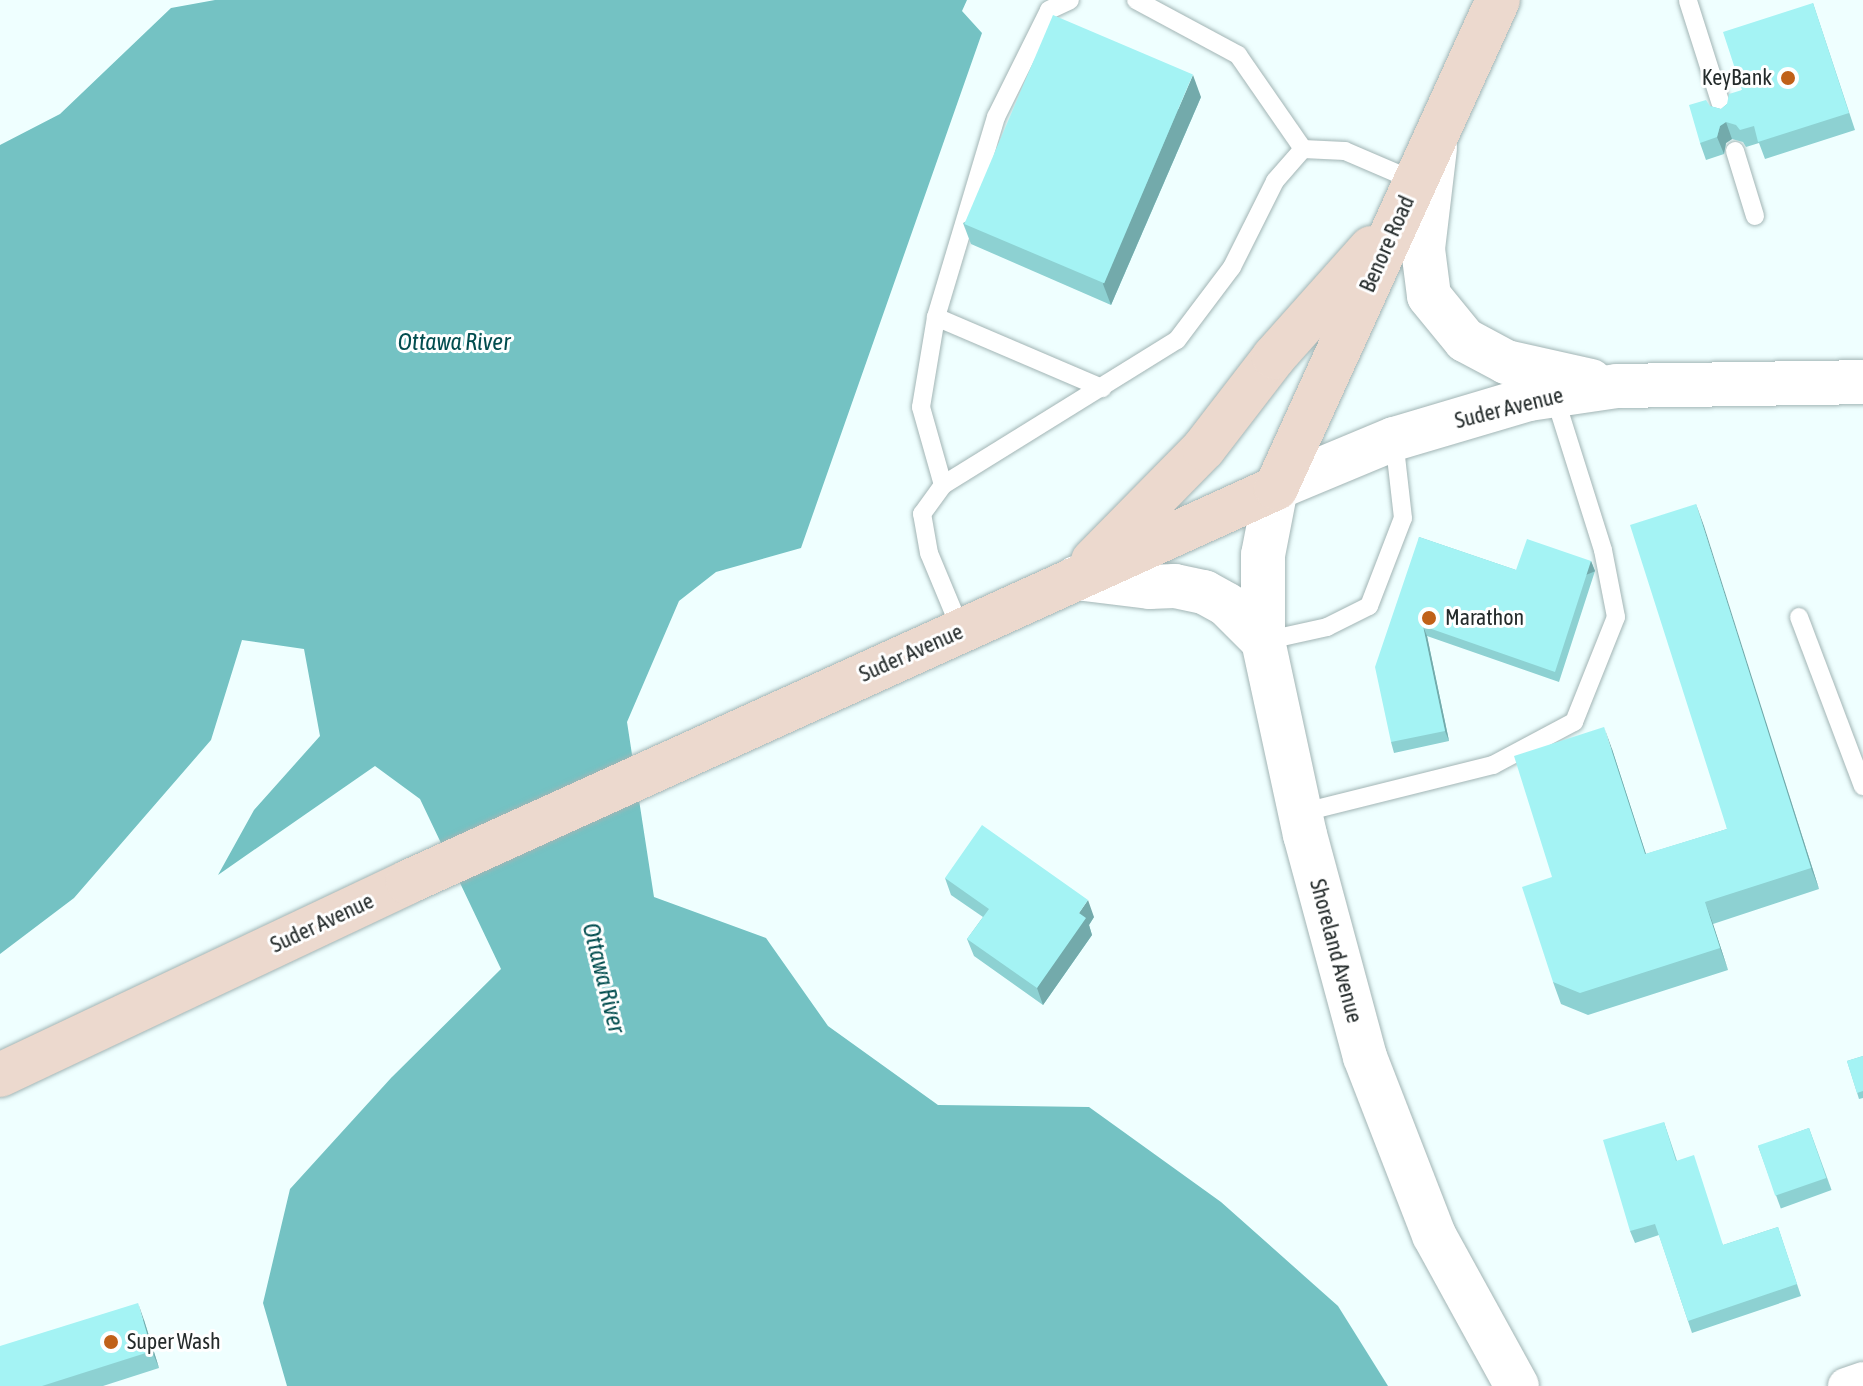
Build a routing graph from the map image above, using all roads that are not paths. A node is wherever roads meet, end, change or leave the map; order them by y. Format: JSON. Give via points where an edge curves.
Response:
{"nodes":[{"id":1,"x":1070,"y":0,"type":"edge"},
{"id":2,"x":1136,"y":0,"type":"edge"},
{"id":3,"x":1498,"y":0,"type":"edge"},
{"id":4,"x":1688,"y":1,"type":"edge"},
{"id":5,"x":1724,"y":114,"type":"edge"},
{"id":6,"x":1436,"y":138,"type":"junction"},
{"id":7,"x":1303,"y":149,"type":"junction"},
{"id":8,"x":1735,"y":151,"type":"edge"},
{"id":9,"x":1407,"y":199,"type":"junction"},
{"id":10,"x":1755,"y":216,"type":"dead end"},
{"id":11,"x":936,"y":317,"type":"junction"},
{"id":12,"x":1863,"y":382,"type":"edge"},
{"id":13,"x":1617,"y":386,"type":"junction"},
{"id":14,"x":1102,"y":388,"type":"junction"},
{"id":15,"x":1554,"y":395,"type":"junction"},
{"id":16,"x":1394,"y":439,"type":"junction"},
{"id":17,"x":943,"y":485,"type":"junction"},
{"id":18,"x":1276,"y":488,"type":"junction"},
{"id":19,"x":1076,"y":578,"type":"junction"},
{"id":20,"x":1799,"y":617,"type":"dead end"},
{"id":21,"x":961,"y":630,"type":"junction"},
{"id":22,"x":1263,"y":641,"type":"junction"},
{"id":23,"x":1863,"y":786,"type":"edge"},
{"id":24,"x":1300,"y":813,"type":"junction"},
{"id":25,"x":0,"y":1075,"type":"edge"},
{"id":26,"x":1863,"y":1380,"type":"edge"},
{"id":27,"x":1517,"y":1386,"type":"edge"},
{"id":28,"x":1846,"y":1386,"type":"edge"}],
"edges":[{"from":1,"to":11,"type":"lane","via":[[1049,10],[996,117]]},
{"from":2,"to":7,"type":"lane","via":[[1238,55]]},
{"from":3,"to":6,"type":"main road","name":"Benore Road"},
{"from":4,"to":5,"type":"lane"},
{"from":6,"to":9,"type":"main road","name":"Benore Road"},
{"from":6,"to":13,"type":"street","via":[[1423,249],[1429,296],[1465,340],[1506,362]]},
{"from":7,"to":9,"type":"lane","via":[[1345,151]]},
{"from":7,"to":14,"type":"lane","via":[[1275,181],[1232,267],[1177,340]]},
{"from":8,"to":10,"type":"lane"},
{"from":9,"to":18,"type":"main road","name":"Benore Road"},
{"from":9,"to":19,"type":"main road","via":[[1204,448]]},
{"from":11,"to":14,"type":"lane"},
{"from":11,"to":17,"type":"lane","via":[[921,407]]},
{"from":12,"to":13,"type":"street","name":"Suder Avenue"},
{"from":13,"to":15,"type":"street","name":"Suder Avenue"},
{"from":14,"to":17,"type":"lane"},
{"from":15,"to":16,"type":"street","name":"Suder Avenue"},
{"from":15,"to":24,"type":"lane","via":[[1603,550],[1616,617],[1574,722],[1493,765]]},
{"from":16,"to":18,"type":"street","name":"Suder Avenue"},
{"from":16,"to":22,"type":"lane","via":[[1403,518],[1369,606],[1327,627]]},
{"from":17,"to":21,"type":"lane","via":[[922,514],[929,553]]},
{"from":18,"to":19,"type":"main road","name":"Suder Avenue"},
{"from":18,"to":22,"type":"street","name":"Shoreland Avenue","via":[[1263,555]]},
{"from":19,"to":21,"type":"main road","name":"Suder Avenue"},
{"from":19,"to":22,"type":"street","via":[[1204,592],[1227,605]]},
{"from":20,"to":23,"type":"lane"},
{"from":21,"to":25,"type":"main road","name":"Suder Avenue"},
{"from":22,"to":24,"type":"street","name":"Shoreland Avenue"},
{"from":24,"to":27,"type":"street","name":"Shoreland Avenue","via":[[1365,1057],[1434,1235]]},
{"from":26,"to":28,"type":"street"}]}
